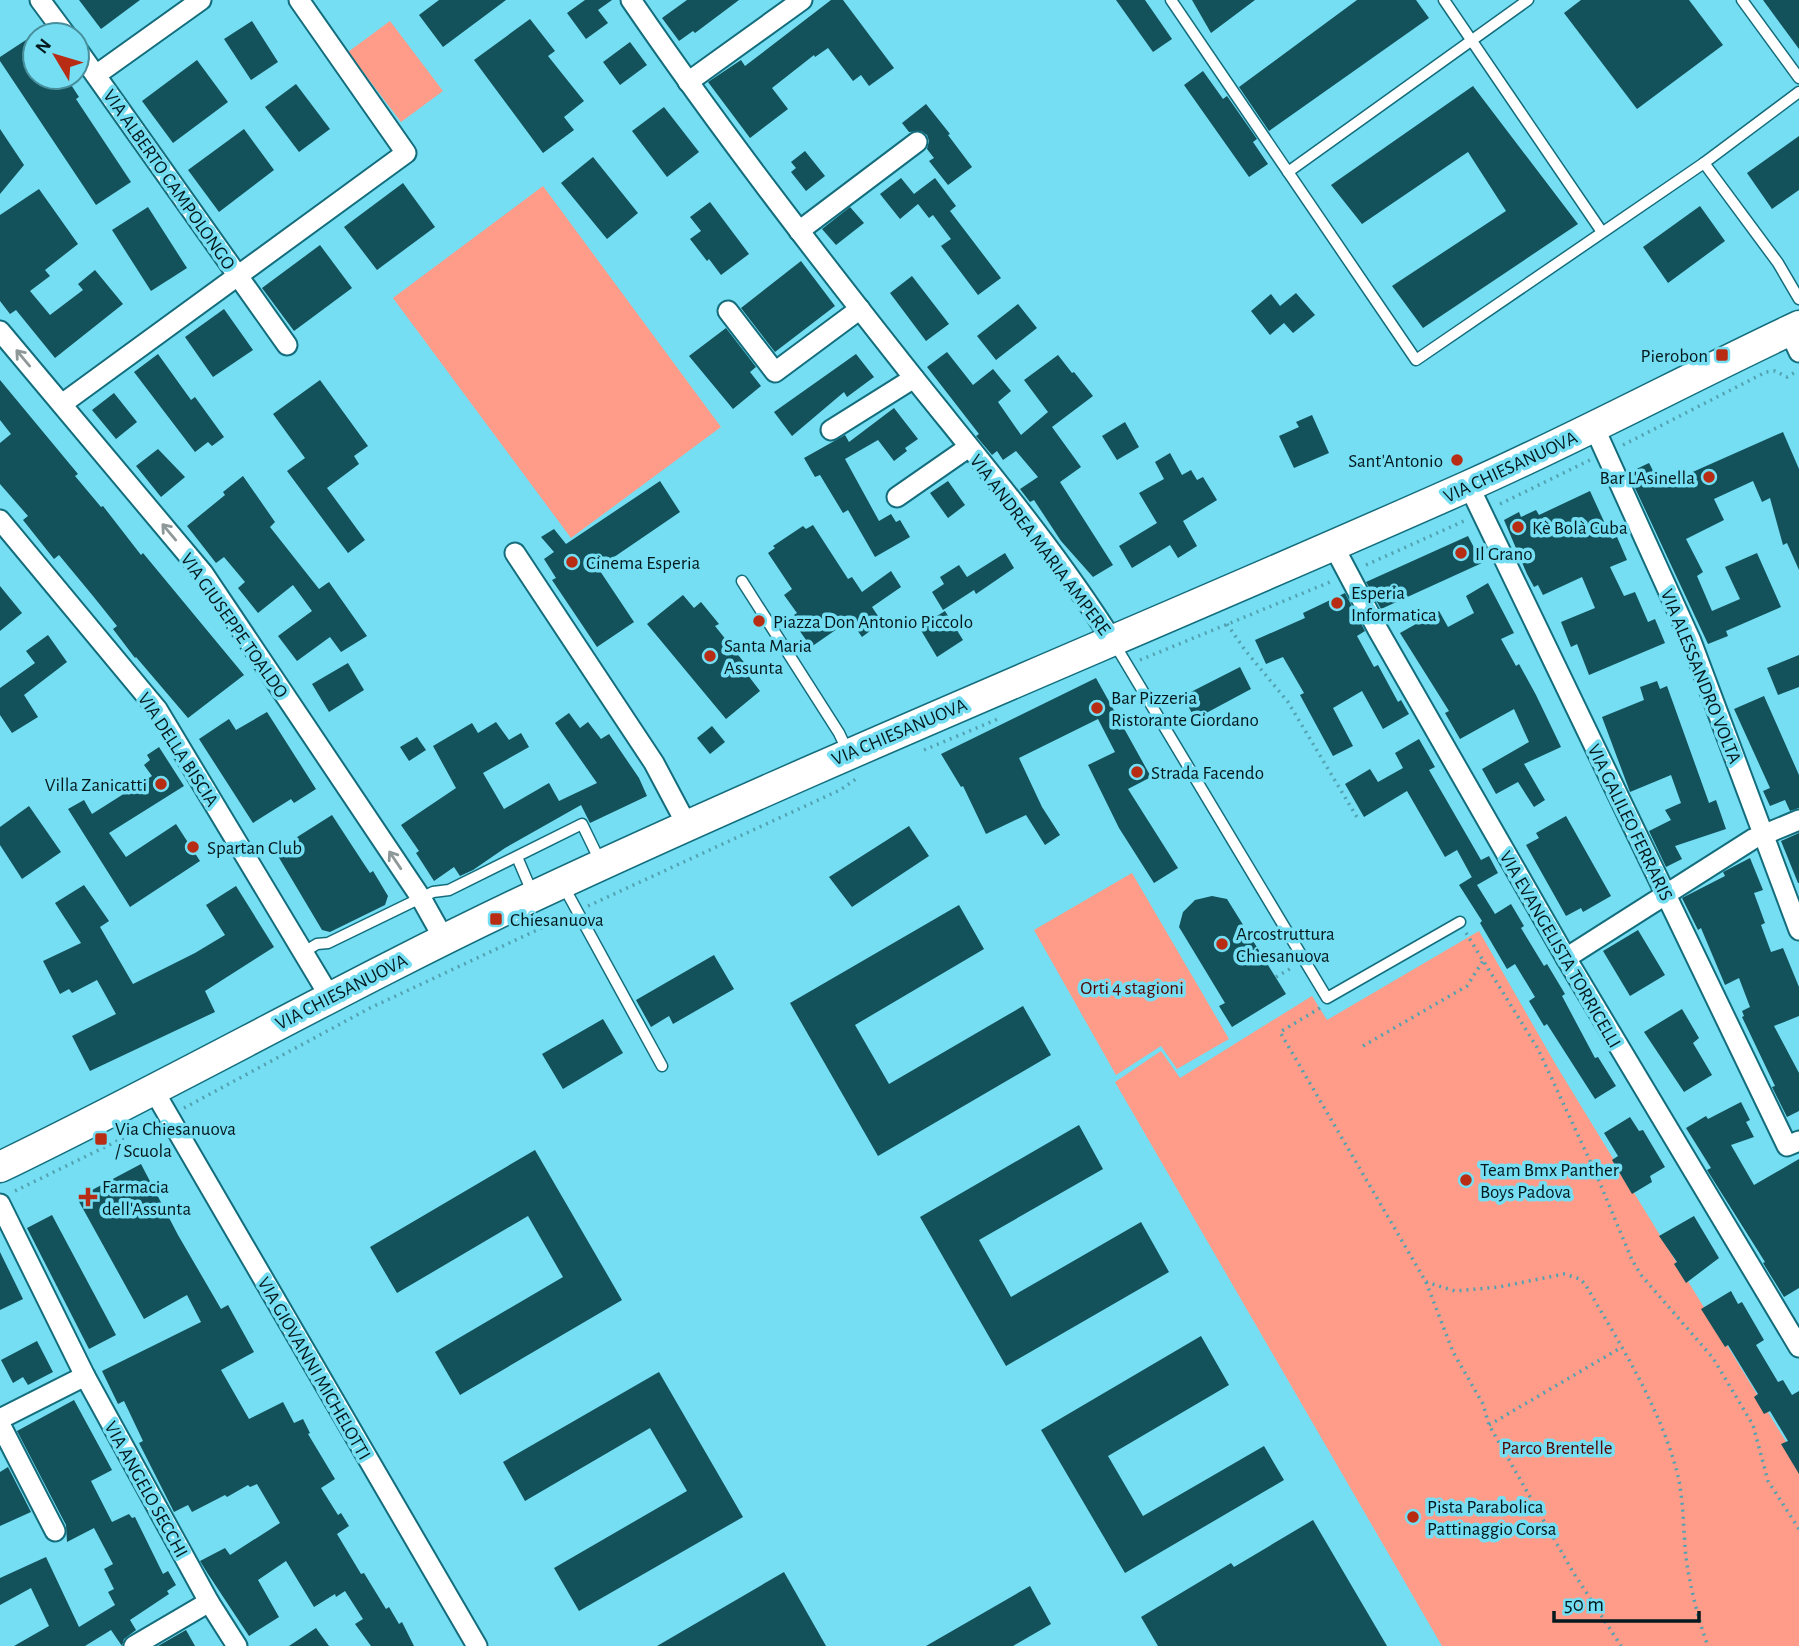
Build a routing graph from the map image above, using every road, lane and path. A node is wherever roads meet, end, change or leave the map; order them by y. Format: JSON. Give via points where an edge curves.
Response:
{"nodes":[{"id":1,"x":40,"y":0,"type":"edge"},
{"id":2,"x":201,"y":0,"type":"edge"},
{"id":3,"x":299,"y":0,"type":"edge"},
{"id":4,"x":631,"y":0,"type":"edge"},
{"id":5,"x":802,"y":0,"type":"edge"},
{"id":6,"x":1171,"y":0,"type":"edge"},
{"id":7,"x":1444,"y":0,"type":"edge"},
{"id":8,"x":1528,"y":0,"type":"edge"},
{"id":9,"x":1742,"y":0,"type":"edge"},
{"id":10,"x":56,"y":21,"type":"edge"},
{"id":11,"x":1471,"y":40,"type":"junction"},
{"id":12,"x":91,"y":68,"type":"edge"},
{"id":13,"x":96,"y":75,"type":"junction"},
{"id":14,"x":1799,"y":78,"type":"edge"},
{"id":15,"x":688,"y":82,"type":"junction"},
{"id":16,"x":1799,"y":92,"type":"edge"},
{"id":17,"x":917,"y":142,"type":"dead end"},
{"id":18,"x":1704,"y":163,"type":"junction"},
{"id":19,"x":1288,"y":172,"type":"junction"},
{"id":20,"x":799,"y":231,"type":"junction"},
{"id":21,"x":1602,"y":232,"type":"junction"},
{"id":22,"x":238,"y":276,"type":"junction"},
{"id":23,"x":1799,"y":299,"type":"edge"},
{"id":24,"x":860,"y":309,"type":"junction"},
{"id":25,"x":729,"y":311,"type":"dead end"},
{"id":26,"x":0,"y":331,"type":"edge"},
{"id":27,"x":1796,"y":336,"type":"edge"},
{"id":28,"x":287,"y":345,"type":"dead end"},
{"id":29,"x":1799,"y":371,"type":"edge"},
{"id":30,"x":914,"y":378,"type":"junction"},
{"id":31,"x":62,"y":404,"type":"junction"},
{"id":32,"x":1594,"y":427,"type":"junction"},
{"id":33,"x":831,"y":430,"type":"dead end"},
{"id":34,"x":1619,"y":446,"type":"dead end"},
{"id":35,"x":969,"y":447,"type":"junction"},
{"id":36,"x":1589,"y":460,"type":"dead end"},
{"id":37,"x":1469,"y":486,"type":"junction"},
{"id":38,"x":897,"y":497,"type":"dead end"},
{"id":39,"x":1493,"y":507,"type":"dead end"},
{"id":40,"x":1468,"y":519,"type":"dead end"},
{"id":41,"x":0,"y":520,"type":"edge"},
{"id":42,"x":1334,"y":545,"type":"junction"},
{"id":43,"x":515,"y":553,"type":"dead end"},
{"id":44,"x":1359,"y":569,"type":"dead end"},
{"id":45,"x":1336,"y":579,"type":"dead end"},
{"id":46,"x":743,"y":581,"type":"dead end"},
{"id":47,"x":1215,"y":596,"type":"junction"},
{"id":48,"x":1226,"y":624,"type":"junction"},
{"id":49,"x":1112,"y":640,"type":"junction"},
{"id":50,"x":1139,"y":661,"type":"dead end"},
{"id":51,"x":1002,"y":717,"type":"dead end"},
{"id":52,"x":921,"y":752,"type":"dead end"},
{"id":53,"x":853,"y":766,"type":"junction"},
{"id":54,"x":1358,"y":818,"type":"dead end"},
{"id":55,"x":1799,"y":820,"type":"edge"},
{"id":56,"x":688,"y":827,"type":"junction"},
{"id":57,"x":1763,"y":835,"type":"junction"},
{"id":58,"x":517,"y":857,"type":"junction"},
{"id":59,"x":601,"y":865,"type":"junction"},
{"id":60,"x":562,"y":883,"type":"junction"},
{"id":61,"x":534,"y":896,"type":"junction"},
{"id":62,"x":610,"y":896,"type":"dead end"},
{"id":63,"x":1667,"y":896,"type":"junction"},
{"id":64,"x":421,"y":898,"type":"junction"},
{"id":65,"x":1460,"y":922,"type":"joint"},
{"id":66,"x":552,"y":923,"type":"dead end"},
{"id":67,"x":1799,"y":930,"type":"edge"},
{"id":68,"x":444,"y":939,"type":"junction"},
{"id":69,"x":304,"y":952,"type":"junction"},
{"id":70,"x":1566,"y":958,"type":"junction"},
{"id":71,"x":1483,"y":961,"type":"junction"},
{"id":72,"x":1293,"y":967,"type":"dead end"},
{"id":73,"x":1276,"y":977,"type":"dead end"},
{"id":74,"x":330,"y":997,"type":"junction"},
{"id":75,"x":1327,"y":998,"type":"junction"},
{"id":76,"x":1363,"y":1046,"type":"dead end"},
{"id":77,"x":662,"y":1066,"type":"dead end"},
{"id":78,"x":154,"y":1091,"type":"junction"},
{"id":79,"x":190,"y":1105,"type":"dead end"},
{"id":80,"x":150,"y":1125,"type":"dead end"},
{"id":81,"x":1799,"y":1141,"type":"edge"},
{"id":82,"x":3,"y":1188,"type":"edge"},
{"id":83,"x":1426,"y":1283,"type":"junction"},
{"id":84,"x":1622,"y":1347,"type":"junction"},
{"id":85,"x":1799,"y":1347,"type":"edge"},
{"id":86,"x":85,"y":1376,"type":"junction"},
{"id":87,"x":0,"y":1422,"type":"edge"},
{"id":88,"x":1489,"y":1424,"type":"junction"},
{"id":89,"x":1799,"y":1529,"type":"edge"},
{"id":90,"x":55,"y":1531,"type":"dead end"},
{"id":91,"x":209,"y":1602,"type":"junction"},
{"id":92,"x":134,"y":1646,"type":"edge"},
{"id":93,"x":237,"y":1646,"type":"edge"},
{"id":94,"x":477,"y":1646,"type":"edge"},
{"id":95,"x":1621,"y":1646,"type":"edge"},
{"id":96,"x":1708,"y":1646,"type":"edge"}],
"edges":[{"from":1,"to":10,"type":"street"},
{"from":2,"to":13,"type":"street"},
{"from":3,"to":22,"type":"street","via":[[406,153]]},
{"from":4,"to":15,"type":"street","name":"VIA ANDREA MARIA AMPERE"},
{"from":5,"to":15,"type":"street"},
{"from":6,"to":19,"type":"lane"},
{"from":7,"to":11,"type":"lane"},
{"from":8,"to":11,"type":"lane"},
{"from":9,"to":14,"type":"lane"},
{"from":11,"to":19,"type":"lane"},
{"from":11,"to":21,"type":"lane"},
{"from":12,"to":13,"type":"street","name":"VIA ALBERTO CAMPOLONGO"},
{"from":13,"to":22,"type":"street","name":"VIA ALBERTO CAMPOLONGO"},
{"from":15,"to":20,"type":"street","name":"VIA ANDREA MARIA AMPERE"},
{"from":16,"to":18,"type":"lane"},
{"from":17,"to":20,"type":"street"},
{"from":18,"to":21,"type":"lane"},
{"from":18,"to":23,"type":"lane"},
{"from":19,"to":21,"type":"lane","via":[[1416,360]]},
{"from":20,"to":24,"type":"street","name":"VIA ANDREA MARIA AMPERE"},
{"from":22,"to":28,"type":"street","name":"VIA ALBERTO CAMPOLONGO"},
{"from":22,"to":31,"type":"street"},
{"from":24,"to":25,"type":"street","via":[[775,372]]},
{"from":24,"to":30,"type":"street","name":"VIA ANDREA MARIA AMPERE"},
{"from":31,"to":26,"type":"street","name":"VIA GIUSEPPE TOALDO","one_way":true},
{"from":27,"to":32,"type":"main road","name":"VIA CHIESANUOVA"},
{"from":29,"to":34,"type":"path","via":[[1787,377],[1766,372]]},
{"from":30,"to":33,"type":"street"},
{"from":30,"to":35,"type":"street","name":"VIA ANDREA MARIA AMPERE"},
{"from":64,"to":31,"type":"street","name":"VIA GIUSEPPE TOALDO","one_way":true,"via":[[203,573]]},
{"from":32,"to":37,"type":"main road","name":"VIA CHIESANUOVA"},
{"from":32,"to":57,"type":"street","name":"VIA ALESSANDRO VOLTA","via":[[1691,641]]},
{"from":35,"to":38,"type":"street","name":"VIA ANDREA MARIA AMPERE"},
{"from":35,"to":49,"type":"street","name":"VIA ANDREA MARIA AMPERE"},
{"from":36,"to":39,"type":"path"},
{"from":37,"to":42,"type":"main road","name":"VIA CHIESANUOVA"},
{"from":37,"to":63,"type":"street","name":"VIA GALILEO FERRARIS"},
{"from":40,"to":44,"type":"path"},
{"from":41,"to":69,"type":"street","name":"VIA DELLA BISCIA","via":[[157,709]]},
{"from":42,"to":47,"type":"main road","name":"VIA CHIESANUOVA"},
{"from":42,"to":70,"type":"street","name":"VIA EVANGELISTA TORRICELLI"},
{"from":43,"to":56,"type":"street","via":[[654,763]]},
{"from":45,"to":48,"type":"path"},
{"from":46,"to":53,"type":"lane","via":[[832,722]]},
{"from":47,"to":48,"type":"path"},
{"from":47,"to":49,"type":"main road","name":"VIA CHIESANUOVA"},
{"from":48,"to":50,"type":"path"},
{"from":48,"to":54,"type":"path","via":[[1288,702]]},
{"from":49,"to":53,"type":"main road","name":"VIA CHIESANUOVA"},
{"from":49,"to":75,"type":"lane"},
{"from":51,"to":52,"type":"path"},
{"from":53,"to":56,"type":"main road","name":"VIA CHIESANUOVA"},
{"from":53,"to":62,"type":"path","via":[[840,790]]},
{"from":55,"to":57,"type":"street"},
{"from":56,"to":59,"type":"main road","name":"VIA CHIESANUOVA"},
{"from":57,"to":63,"type":"street"},
{"from":57,"to":67,"type":"street","name":"VIA ALESSANDRO VOLTA"},
{"from":58,"to":59,"type":"lane","via":[[582,824]]},
{"from":58,"to":61,"type":"lane"},
{"from":58,"to":64,"type":"lane","via":[[449,890]]},
{"from":59,"to":60,"type":"main road","name":"VIA CHIESANUOVA"},
{"from":60,"to":61,"type":"main road","name":"VIA CHIESANUOVA"},
{"from":60,"to":77,"type":"lane"},
{"from":61,"to":68,"type":"main road","name":"VIA CHIESANUOVA"},
{"from":63,"to":70,"type":"street"},
{"from":63,"to":81,"type":"street","name":"VIA GALILEO FERRARIS","via":[[1787,1146]]},
{"from":64,"to":68,"type":"street","name":"VIA GIUSEPPE TOALDO"},
{"from":64,"to":69,"type":"lane"},
{"from":65,"to":71,"type":"path"},
{"from":65,"to":75,"type":"lane"},
{"from":66,"to":79,"type":"path","via":[[370,1007]]},
{"from":68,"to":74,"type":"main road","name":"VIA CHIESANUOVA"},
{"from":69,"to":74,"type":"street","name":"VIA DELLA BISCIA"},
{"from":70,"to":85,"type":"street","name":"VIA EVANGELISTA TORRICELLI"},
{"from":71,"to":76,"type":"path","via":[[1467,986]]},
{"from":71,"to":89,"type":"path","via":[[1544,1062],[1632,1259],[1713,1359],[1753,1426],[1768,1481]]},
{"from":72,"to":73,"type":"path"},
{"from":74,"to":78,"type":"main road","name":"VIA CHIESANUOVA"},
{"from":75,"to":83,"type":"path","via":[[1324,1006],[1280,1032]]},
{"from":78,"to":82,"type":"main road","name":"VIA CHIESANUOVA"},
{"from":78,"to":94,"type":"street","name":"VIA GIOVANNI MICHELOTTI"},
{"from":80,"to":82,"type":"path"},
{"from":82,"to":86,"type":"street","name":"VIA ANGELO SECCHI"},
{"from":83,"to":84,"type":"path","via":[[1455,1291],[1572,1275],[1585,1284]]},
{"from":83,"to":88,"type":"path"},
{"from":84,"to":88,"type":"path"},
{"from":84,"to":96,"type":"path","via":[[1651,1402],[1678,1475],[1686,1562]]},
{"from":86,"to":87,"type":"street"},
{"from":86,"to":91,"type":"street","name":"VIA ANGELO SECCHI"},
{"from":87,"to":90,"type":"street"},
{"from":88,"to":95,"type":"path"},
{"from":91,"to":92,"type":"street"},
{"from":91,"to":93,"type":"street","name":"VIA ANGELO SECCHI"}]}
